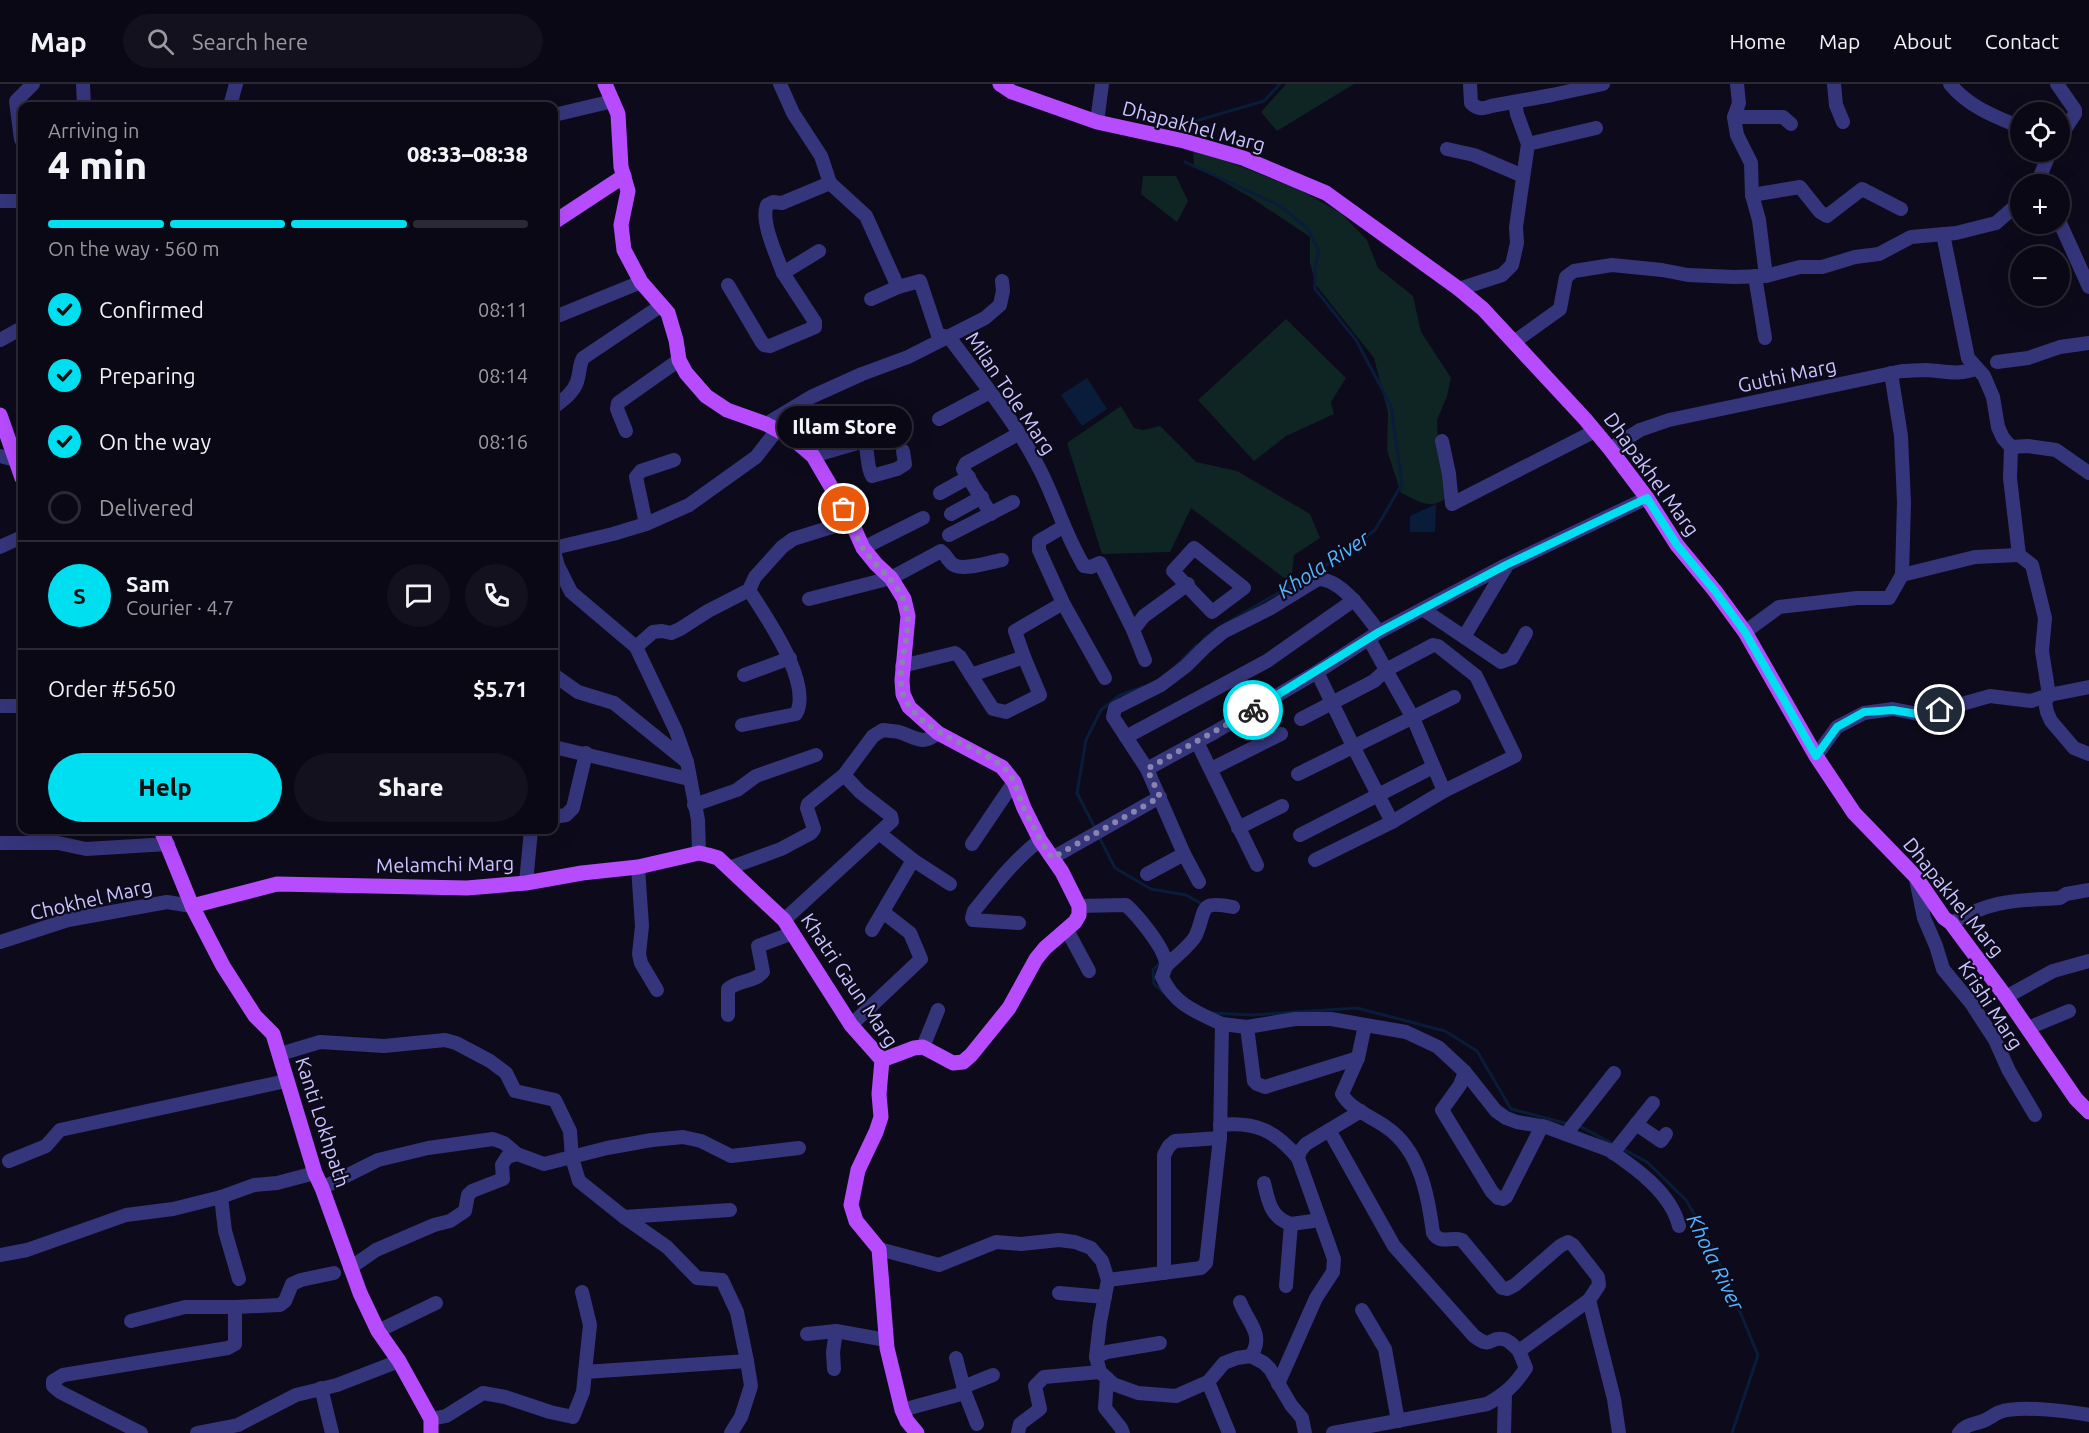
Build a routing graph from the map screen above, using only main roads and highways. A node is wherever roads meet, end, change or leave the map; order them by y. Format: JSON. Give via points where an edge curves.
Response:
{"nodes":[{"id":1,"x":605,"y":84,"type":"edge"},
{"id":2,"x":1000,"y":84,"type":"edge"},
{"id":3,"x":624,"y":176,"type":"junction"},
{"id":4,"x":558,"y":219,"type":"edge"},
{"id":5,"x":0,"y":415,"type":"edge"},
{"id":6,"x":18,"y":466,"type":"edge"},
{"id":7,"x":163,"y":834,"type":"edge"},
{"id":8,"x":699,"y":853,"type":"joint"},
{"id":9,"x":192,"y":906,"type":"junction"},
{"id":10,"x":882,"y":1060,"type":"junction"},
{"id":11,"x":2089,"y":1112,"type":"edge"},
{"id":12,"x":431,"y":1426,"type":"edge"},
{"id":13,"x":917,"y":1433,"type":"edge"}],
"edges":[{"from":1,"to":3,"type":"main road","via":[[618,114]]},
{"from":2,"to":11,"type":"main road","name":"Dhapakhel Marg","via":[[1012,92],[1096,122],[1243,158],[1326,193],[1483,309],[1595,430],[1647,498],[1677,545],[1745,632],[1816,756],[1854,813],[1916,877]]},
{"from":3,"to":4,"type":"main road"},
{"from":3,"to":10,"type":"main road","via":[[628,190],[621,225],[624,250],[641,282],[668,313],[679,360],[695,386],[727,410],[792,438],[813,456],[863,548],[891,578],[904,599],[908,616],[903,694],[909,707],[938,733],[1002,767],[1014,782],[1040,840],[1079,906],[1079,915],[1036,959],[1009,1008],[963,1062],[953,1063],[922,1047]]},
{"from":5,"to":6,"type":"main road"},
{"from":7,"to":9,"type":"main road","name":"Kanti Lokhpath"},
{"from":8,"to":9,"type":"main road","name":"Melamchi Marg","via":[[638,867],[467,888],[277,884]]},
{"from":8,"to":10,"type":"main road","name":"Khatri Gaun Marg","via":[[718,858],[784,920],[851,1025]]},
{"from":9,"to":12,"type":"main road","name":"Kanti Lokhpath","via":[[222,966],[255,1016],[273,1034],[315,1173],[360,1293]]},
{"from":10,"to":13,"type":"main road","name":"Khatri Gaun Marg","via":[[881,1118],[858,1170],[851,1205],[856,1221],[873,1244],[886,1340],[902,1410]]}]}
